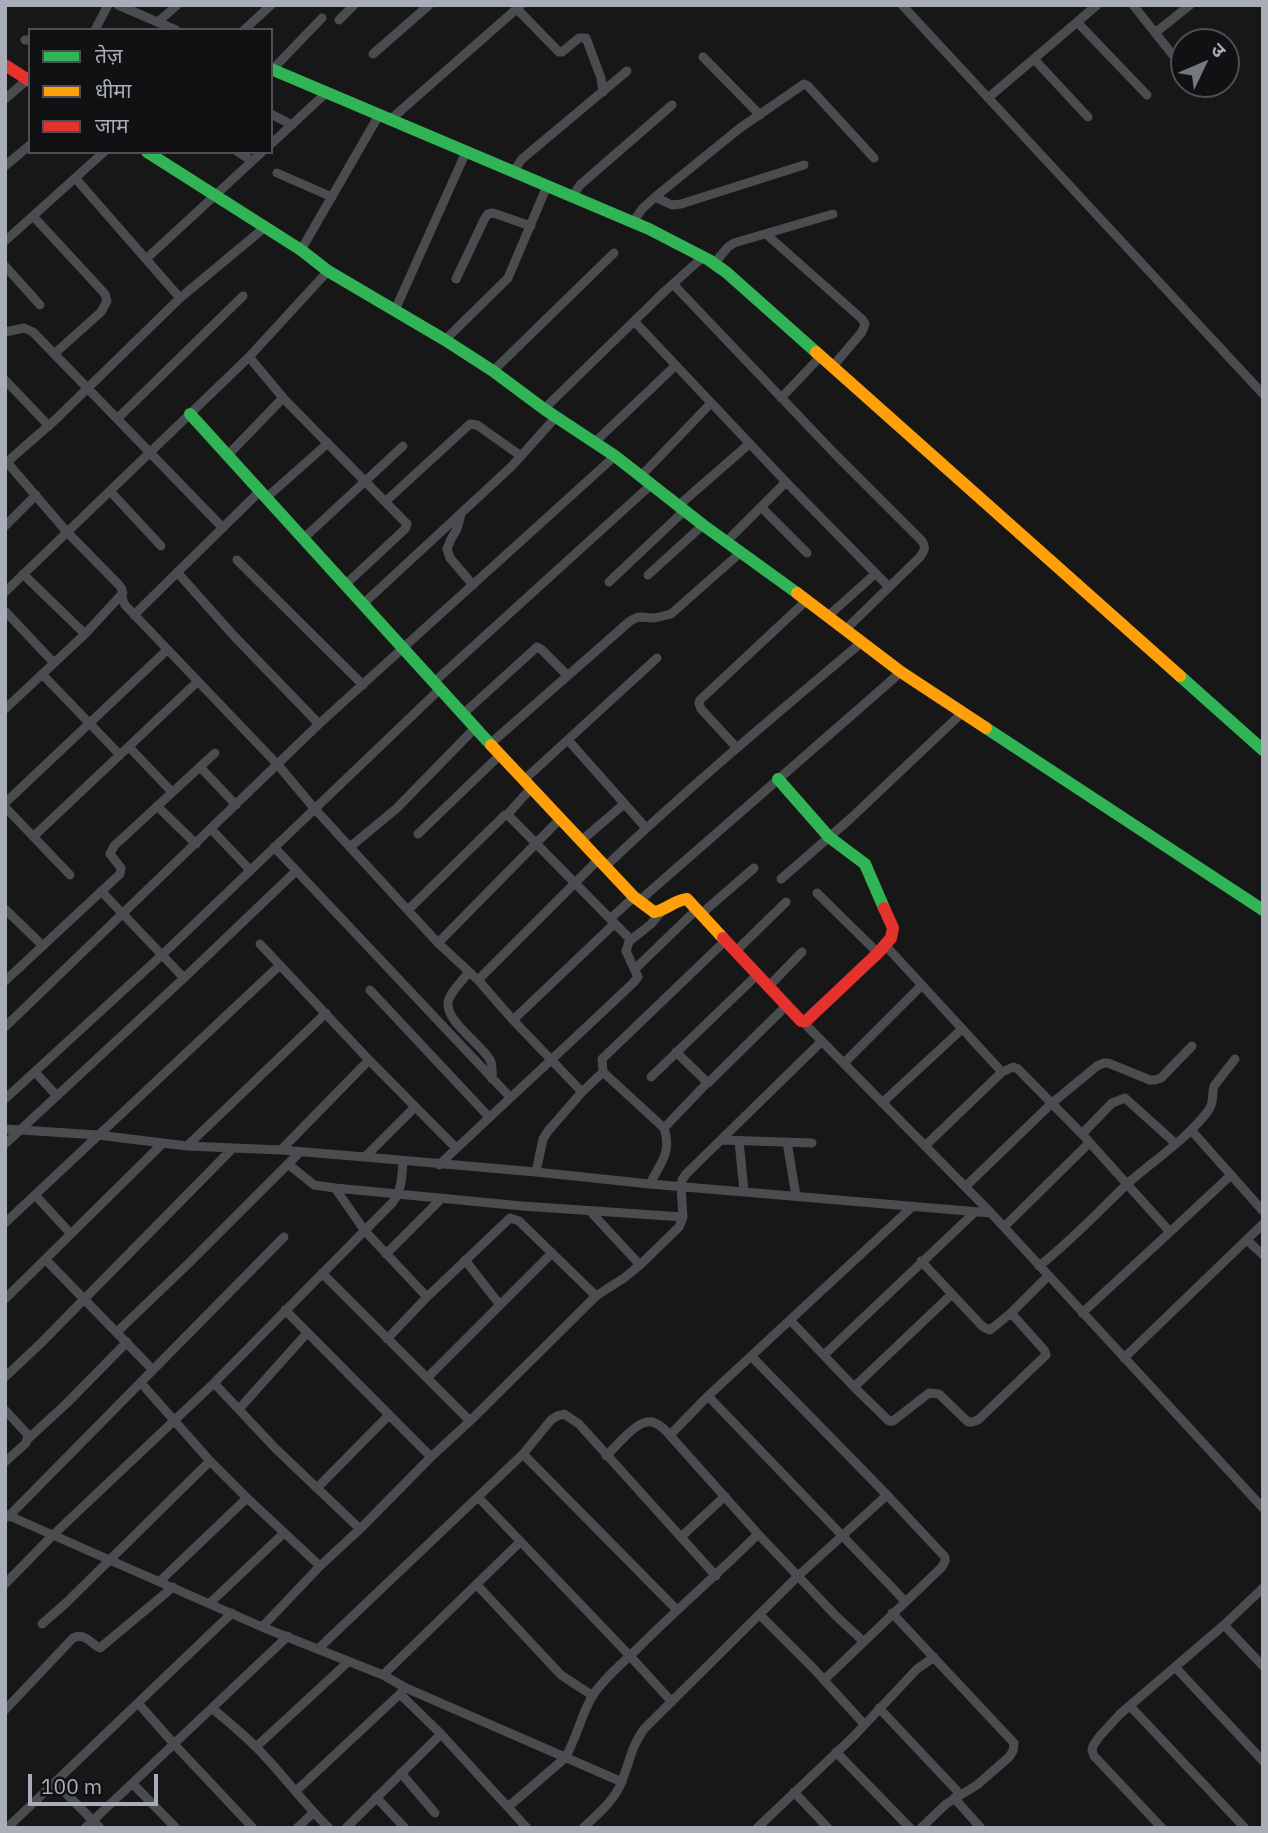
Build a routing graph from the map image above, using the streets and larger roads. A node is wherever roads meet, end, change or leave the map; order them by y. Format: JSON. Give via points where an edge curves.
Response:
{"nodes":[{"id":1,"x":108,"y":5,"type":"edge"},
{"id":2,"x":118,"y":5,"type":"edge"},
{"id":3,"x":177,"y":5,"type":"edge"},
{"id":4,"x":271,"y":5,"type":"edge"},
{"id":5,"x":354,"y":5,"type":"edge"},
{"id":6,"x":410,"y":5,"type":"edge"},
{"id":7,"x":429,"y":5,"type":"edge"},
{"id":8,"x":902,"y":5,"type":"edge"},
{"id":9,"x":1097,"y":5,"type":"edge"},
{"id":10,"x":1133,"y":5,"type":"edge"},
{"id":11,"x":1190,"y":5,"type":"edge"},
{"id":12,"x":519,"y":7,"type":"edge"},
{"id":13,"x":418,"y":14,"type":"junction"},
{"id":14,"x":322,"y":18,"type":"dead end"},
{"id":15,"x":340,"y":20,"type":"dead end"},
{"id":16,"x":158,"y":22,"type":"junction"},
{"id":17,"x":1077,"y":22,"type":"junction"},
{"id":18,"x":96,"y":28,"type":"edge"},
{"id":19,"x":172,"y":28,"type":"edge"},
{"id":20,"x":246,"y":28,"type":"edge"},
{"id":21,"x":1155,"y":33,"type":"junction"},
{"id":22,"x":1170,"y":52,"type":"edge"},
{"id":23,"x":373,"y":54,"type":"dead end"},
{"id":24,"x":704,"y":57,"type":"dead end"},
{"id":25,"x":1034,"y":59,"type":"junction"},
{"id":26,"x":5,"y":65,"type":"edge"},
{"id":27,"x":273,"y":69,"type":"edge"},
{"id":28,"x":273,"y":70,"type":"edge"},
{"id":29,"x":627,"y":71,"type":"dead end"},
{"id":30,"x":28,"y":81,"type":"edge"},
{"id":31,"x":603,"y":92,"type":"junction"},
{"id":32,"x":326,"y":93,"type":"junction"},
{"id":33,"x":1147,"y":96,"type":"dead end"},
{"id":34,"x":988,"y":98,"type":"junction"},
{"id":35,"x":5,"y":99,"type":"edge"},
{"id":36,"x":672,"y":105,"type":"dead end"},
{"id":37,"x":273,"y":115,"type":"edge"},
{"id":38,"x":760,"y":115,"type":"junction"},
{"id":39,"x":391,"y":116,"type":"junction"},
{"id":40,"x":1088,"y":117,"type":"dead end"},
{"id":41,"x":292,"y":125,"type":"junction"},
{"id":42,"x":273,"y":142,"type":"edge"},
{"id":43,"x":28,"y":147,"type":"edge"},
{"id":44,"x":466,"y":152,"type":"junction"},
{"id":45,"x":102,"y":154,"type":"edge"},
{"id":46,"x":150,"y":154,"type":"edge"},
{"id":47,"x":241,"y":154,"type":"edge"},
{"id":48,"x":260,"y":154,"type":"edge"},
{"id":49,"x":874,"y":158,"type":"dead end"},
{"id":50,"x":252,"y":161,"type":"junction"},
{"id":51,"x":804,"y":165,"type":"dead end"},
{"id":52,"x":5,"y":166,"type":"edge"},
{"id":53,"x":517,"y":166,"type":"junction"},
{"id":54,"x":277,"y":173,"type":"dead end"},
{"id":55,"x":76,"y":179,"type":"junction"},
{"id":56,"x":547,"y":186,"type":"junction"},
{"id":57,"x":576,"y":191,"type":"junction"},
{"id":58,"x":216,"y":195,"type":"junction"},
{"id":59,"x":332,"y":197,"type":"junction"},
{"id":60,"x":655,"y":197,"type":"junction"},
{"id":61,"x":833,"y":214,"type":"dead end"},
{"id":62,"x":33,"y":216,"type":"junction"},
{"id":63,"x":637,"y":216,"type":"junction"},
{"id":64,"x":531,"y":226,"type":"junction"},
{"id":65,"x":264,"y":228,"type":"junction"},
{"id":66,"x":766,"y":234,"type":"junction"},
{"id":67,"x":5,"y":241,"type":"edge"},
{"id":68,"x":301,"y":250,"type":"junction"},
{"id":69,"x":614,"y":253,"type":"dead end"},
{"id":70,"x":713,"y":259,"type":"junction"},
{"id":71,"x":146,"y":260,"type":"junction"},
{"id":72,"x":5,"y":266,"type":"edge"},
{"id":73,"x":328,"y":271,"type":"junction"},
{"id":74,"x":456,"y":279,"type":"dead end"},
{"id":75,"x":673,"y":284,"type":"junction"},
{"id":76,"x":243,"y":296,"type":"dead end"},
{"id":77,"x":180,"y":298,"type":"junction"},
{"id":78,"x":40,"y":305,"type":"dead end"},
{"id":79,"x":395,"y":310,"type":"junction"},
{"id":80,"x":634,"y":321,"type":"junction"},
{"id":81,"x":5,"y":332,"type":"edge"},
{"id":82,"x":445,"y":340,"type":"junction"},
{"id":83,"x":54,"y":354,"type":"junction"},
{"id":84,"x":821,"y":356,"type":"junction"},
{"id":85,"x":249,"y":357,"type":"junction"},
{"id":86,"x":836,"y":362,"type":"junction"},
{"id":87,"x":675,"y":366,"type":"junction"},
{"id":88,"x":493,"y":371,"type":"junction"},
{"id":89,"x":5,"y":380,"type":"edge"},
{"id":90,"x":88,"y":388,"type":"junction"},
{"id":91,"x":1263,"y":394,"type":"edge"},
{"id":92,"x":283,"y":398,"type":"junction"},
{"id":93,"x":781,"y":398,"type":"junction"},
{"id":94,"x":711,"y":403,"type":"junction"},
{"id":95,"x":544,"y":410,"type":"junction"},
{"id":96,"x":190,"y":414,"type":"junction"},
{"id":97,"x":556,"y":417,"type":"junction"},
{"id":98,"x":118,"y":418,"type":"junction"},
{"id":99,"x":49,"y":426,"type":"junction"},
{"id":100,"x":595,"y":442,"type":"junction"},
{"id":101,"x":328,"y":443,"type":"junction"},
{"id":102,"x":749,"y":444,"type":"junction"},
{"id":103,"x":403,"y":446,"type":"dead end"},
{"id":104,"x":151,"y":452,"type":"junction"},
{"id":105,"x":227,"y":456,"type":"junction"},
{"id":106,"x":522,"y":456,"type":"junction"},
{"id":107,"x":615,"y":456,"type":"junction"},
{"id":108,"x":6,"y":461,"type":"edge"},
{"id":109,"x":641,"y":475,"type":"junction"},
{"id":110,"x":366,"y":481,"type":"junction"},
{"id":111,"x":786,"y":482,"type":"junction"},
{"id":112,"x":652,"y":484,"type":"junction"},
{"id":113,"x":110,"y":491,"type":"junction"},
{"id":114,"x":36,"y":495,"type":"junction"},
{"id":115,"x":263,"y":495,"type":"junction"},
{"id":116,"x":386,"y":501,"type":"junction"},
{"id":117,"x":761,"y":507,"type":"junction"},
{"id":118,"x":681,"y":508,"type":"junction"},
{"id":119,"x":462,"y":513,"type":"junction"},
{"id":120,"x":703,"y":525,"type":"junction"},
{"id":121,"x":5,"y":526,"type":"edge"},
{"id":122,"x":223,"y":528,"type":"junction"},
{"id":123,"x":68,"y":532,"type":"junction"},
{"id":124,"x":304,"y":538,"type":"junction"},
{"id":125,"x":726,"y":542,"type":"junction"},
{"id":126,"x":161,"y":547,"type":"dead end"},
{"id":127,"x":740,"y":553,"type":"junction"},
{"id":128,"x":807,"y":553,"type":"dead end"},
{"id":129,"x":237,"y":560,"type":"dead end"},
{"id":130,"x":177,"y":572,"type":"junction"},
{"id":131,"x":23,"y":574,"type":"junction"},
{"id":132,"x":875,"y":574,"type":"junction"},
{"id":133,"x":649,"y":575,"type":"dead end"},
{"id":134,"x":609,"y":582,"type":"dead end"},
{"id":135,"x":345,"y":585,"type":"junction"},
{"id":136,"x":473,"y":585,"type":"junction"},
{"id":137,"x":889,"y":587,"type":"junction"},
{"id":138,"x":5,"y":592,"type":"edge"},
{"id":139,"x":123,"y":593,"type":"junction"},
{"id":140,"x":807,"y":600,"type":"junction"},
{"id":141,"x":363,"y":604,"type":"junction"},
{"id":142,"x":5,"y":611,"type":"edge"},
{"id":143,"x":134,"y":614,"type":"junction"},
{"id":144,"x":828,"y":615,"type":"junction"},
{"id":145,"x":846,"y":629,"type":"junction"},
{"id":146,"x":85,"y":634,"type":"junction"},
{"id":147,"x":862,"y":642,"type":"junction"},
{"id":148,"x":403,"y":648,"type":"junction"},
{"id":149,"x":167,"y":650,"type":"junction"},
{"id":150,"x":657,"y":657,"type":"dead end"},
{"id":151,"x":54,"y":663,"type":"junction"},
{"id":152,"x":901,"y":672,"type":"junction"},
{"id":153,"x":42,"y":674,"type":"junction"},
{"id":154,"x":567,"y":675,"type":"junction"},
{"id":155,"x":197,"y":681,"type":"junction"},
{"id":156,"x":363,"y":685,"type":"junction"},
{"id":157,"x":437,"y":685,"type":"junction"},
{"id":158,"x":5,"y":709,"type":"edge"},
{"id":159,"x":962,"y":713,"type":"junction"},
{"id":160,"x":463,"y":714,"type":"junction"},
{"id":161,"x":89,"y":723,"type":"junction"},
{"id":162,"x":319,"y":724,"type":"junction"},
{"id":163,"x":475,"y":728,"type":"junction"},
{"id":164,"x":568,"y":740,"type":"junction"},
{"id":165,"x":491,"y":744,"type":"junction"},
{"id":166,"x":129,"y":747,"type":"junction"},
{"id":167,"x":737,"y":748,"type":"junction"},
{"id":168,"x":1263,"y":750,"type":"edge"},
{"id":169,"x":215,"y":753,"type":"dead end"},
{"id":170,"x":500,"y":754,"type":"junction"},
{"id":171,"x":120,"y":755,"type":"junction"},
{"id":172,"x":278,"y":765,"type":"junction"},
{"id":173,"x":200,"y":767,"type":"junction"},
{"id":174,"x":778,"y":779,"type":"junction"},
{"id":175,"x":528,"y":783,"type":"junction"},
{"id":176,"x":172,"y":792,"type":"junction"},
{"id":177,"x":624,"y":804,"type":"junction"},
{"id":178,"x":5,"y":805,"type":"edge"},
{"id":179,"x":236,"y":805,"type":"junction"},
{"id":180,"x":158,"y":806,"type":"junction"},
{"id":181,"x":314,"y":808,"type":"junction"},
{"id":182,"x":507,"y":814,"type":"junction"},
{"id":183,"x":561,"y":819,"type":"junction"},
{"id":184,"x":646,"y":828,"type":"junction"},
{"id":185,"x":212,"y":830,"type":"junction"},
{"id":186,"x":418,"y":834,"type":"dead end"},
{"id":187,"x":34,"y":836,"type":"junction"},
{"id":188,"x":829,"y":837,"type":"junction"},
{"id":189,"x":581,"y":841,"type":"junction"},
{"id":190,"x":535,"y":843,"type":"junction"},
{"id":191,"x":196,"y":844,"type":"junction"},
{"id":192,"x":274,"y":847,"type":"junction"},
{"id":193,"x":350,"y":847,"type":"junction"},
{"id":194,"x":603,"y":863,"type":"junction"},
{"id":195,"x":754,"y":868,"type":"dead end"},
{"id":196,"x":250,"y":870,"type":"junction"},
{"id":197,"x":296,"y":871,"type":"junction"},
{"id":198,"x":70,"y":875,"type":"dead end"},
{"id":199,"x":781,"y":879,"type":"dead end"},
{"id":200,"x":576,"y":884,"type":"junction"},
{"id":201,"x":101,"y":891,"type":"junction"},
{"id":202,"x":817,"y":893,"type":"dead end"},
{"id":203,"x":636,"y":899,"type":"junction"},
{"id":204,"x":786,"y":902,"type":"dead end"},
{"id":205,"x":5,"y":909,"type":"edge"},
{"id":206,"x":408,"y":910,"type":"junction"},
{"id":207,"x":1263,"y":910,"type":"edge"},
{"id":208,"x":699,"y":911,"type":"junction"},
{"id":209,"x":661,"y":912,"type":"junction"},
{"id":210,"x":123,"y":914,"type":"junction"},
{"id":211,"x":612,"y":922,"type":"junction"},
{"id":212,"x":631,"y":940,"type":"junction"},
{"id":213,"x":726,"y":940,"type":"junction"},
{"id":214,"x":438,"y":943,"type":"junction"},
{"id":215,"x":260,"y":944,"type":"dead end"},
{"id":216,"x":42,"y":945,"type":"junction"},
{"id":217,"x":881,"y":949,"type":"junction"},
{"id":218,"x":736,"y":951,"type":"junction"},
{"id":219,"x":802,"y":952,"type":"dead end"},
{"id":220,"x":163,"y":954,"type":"junction"},
{"id":221,"x":280,"y":965,"type":"junction"},
{"id":222,"x":635,"y":969,"type":"junction"},
{"id":223,"x":469,"y":972,"type":"junction"},
{"id":224,"x":758,"y":974,"type":"junction"},
{"id":225,"x":184,"y":978,"type":"junction"},
{"id":226,"x":478,"y":980,"type":"junction"},
{"id":227,"x":5,"y":981,"type":"edge"},
{"id":228,"x":922,"y":985,"type":"junction"},
{"id":229,"x":769,"y":986,"type":"junction"},
{"id":230,"x":370,"y":990,"type":"dead end"},
{"id":231,"x":787,"y":1005,"type":"junction"},
{"id":232,"x":326,"y":1013,"type":"junction"},
{"id":233,"x":513,"y":1020,"type":"junction"},
{"id":234,"x":803,"y":1021,"type":"junction"},
{"id":235,"x":5,"y":1027,"type":"edge"},
{"id":236,"x":962,"y":1029,"type":"junction"},
{"id":237,"x":822,"y":1041,"type":"junction"},
{"id":238,"x":1192,"y":1046,"type":"dead end"},
{"id":239,"x":676,"y":1052,"type":"junction"},
{"id":240,"x":1235,"y":1059,"type":"dead end"},
{"id":241,"x":369,"y":1060,"type":"junction"},
{"id":242,"x":552,"y":1060,"type":"junction"},
{"id":243,"x":844,"y":1063,"type":"junction"},
{"id":244,"x":35,"y":1072,"type":"junction"},
{"id":245,"x":603,"y":1072,"type":"junction"},
{"id":246,"x":1002,"y":1072,"type":"junction"},
{"id":247,"x":651,"y":1077,"type":"dead end"},
{"id":248,"x":492,"y":1079,"type":"junction"},
{"id":249,"x":707,"y":1083,"type":"junction"},
{"id":250,"x":582,"y":1092,"type":"junction"},
{"id":251,"x":57,"y":1096,"type":"junction"},
{"id":252,"x":510,"y":1097,"type":"junction"},
{"id":253,"x":5,"y":1099,"type":"edge"},
{"id":254,"x":883,"y":1103,"type":"junction"},
{"id":255,"x":1051,"y":1104,"type":"junction"},
{"id":256,"x":415,"y":1107,"type":"junction"},
{"id":257,"x":489,"y":1117,"type":"junction"},
{"id":258,"x":664,"y":1128,"type":"junction"},
{"id":259,"x":5,"y":1129,"type":"edge"},
{"id":260,"x":20,"y":1130,"type":"junction"},
{"id":261,"x":1191,"y":1130,"type":"junction"},
{"id":262,"x":1082,"y":1134,"type":"junction"},
{"id":263,"x":98,"y":1135,"type":"junction"},
{"id":264,"x":722,"y":1140,"type":"junction"},
{"id":265,"x":739,"y":1141,"type":"junction"},
{"id":266,"x":787,"y":1142,"type":"junction"},
{"id":267,"x":163,"y":1143,"type":"junction"},
{"id":268,"x":812,"y":1143,"type":"dead end"},
{"id":269,"x":1089,"y":1143,"type":"junction"},
{"id":270,"x":1175,"y":1143,"type":"junction"},
{"id":271,"x":5,"y":1144,"type":"edge"},
{"id":272,"x":187,"y":1146,"type":"junction"},
{"id":273,"x":925,"y":1146,"type":"junction"},
{"id":274,"x":456,"y":1148,"type":"junction"},
{"id":275,"x":232,"y":1149,"type":"junction"},
{"id":276,"x":281,"y":1150,"type":"junction"},
{"id":277,"x":300,"y":1152,"type":"junction"},
{"id":278,"x":365,"y":1157,"type":"junction"},
{"id":279,"x":402,"y":1161,"type":"junction"},
{"id":280,"x":288,"y":1164,"type":"junction"},
{"id":281,"x":439,"y":1165,"type":"junction"},
{"id":282,"x":536,"y":1172,"type":"junction"},
{"id":283,"x":1231,"y":1175,"type":"junction"},
{"id":284,"x":650,"y":1184,"type":"junction"},
{"id":285,"x":1127,"y":1185,"type":"junction"},
{"id":286,"x":681,"y":1186,"type":"junction"},
{"id":287,"x":965,"y":1187,"type":"junction"},
{"id":288,"x":335,"y":1188,"type":"junction"},
{"id":289,"x":744,"y":1191,"type":"junction"},
{"id":290,"x":35,"y":1195,"type":"junction"},
{"id":291,"x":398,"y":1195,"type":"junction"},
{"id":292,"x":796,"y":1196,"type":"junction"},
{"id":293,"x":441,"y":1199,"type":"junction"},
{"id":294,"x":912,"y":1206,"type":"junction"},
{"id":295,"x":590,"y":1211,"type":"junction"},
{"id":296,"x":1263,"y":1211,"type":"edge"},
{"id":297,"x":975,"y":1212,"type":"junction"},
{"id":298,"x":990,"y":1213,"type":"junction"},
{"id":299,"x":683,"y":1217,"type":"junction"},
{"id":300,"x":5,"y":1223,"type":"edge"},
{"id":301,"x":1263,"y":1224,"type":"edge"},
{"id":302,"x":1004,"y":1227,"type":"junction"},
{"id":303,"x":365,"y":1231,"type":"junction"},
{"id":304,"x":1170,"y":1232,"type":"junction"},
{"id":305,"x":71,"y":1234,"type":"junction"},
{"id":306,"x":284,"y":1237,"type":"dead end"},
{"id":307,"x":1247,"y":1240,"type":"junction"},
{"id":308,"x":552,"y":1253,"type":"junction"},
{"id":309,"x":386,"y":1254,"type":"junction"},
{"id":310,"x":1263,"y":1255,"type":"edge"},
{"id":311,"x":46,"y":1260,"type":"junction"},
{"id":312,"x":465,"y":1260,"type":"junction"},
{"id":313,"x":921,"y":1262,"type":"junction"},
{"id":314,"x":640,"y":1265,"type":"junction"},
{"id":315,"x":1039,"y":1266,"type":"junction"},
{"id":316,"x":322,"y":1273,"type":"junction"},
{"id":317,"x":1048,"y":1276,"type":"junction"},
{"id":318,"x":952,"y":1294,"type":"junction"},
{"id":319,"x":596,"y":1296,"type":"junction"},
{"id":320,"x":427,"y":1297,"type":"junction"},
{"id":321,"x":5,"y":1299,"type":"edge"},
{"id":322,"x":85,"y":1299,"type":"junction"},
{"id":323,"x":500,"y":1305,"type":"junction"},
{"id":324,"x":285,"y":1310,"type":"junction"},
{"id":325,"x":1011,"y":1313,"type":"junction"},
{"id":326,"x":1082,"y":1313,"type":"junction"},
{"id":327,"x":790,"y":1320,"type":"junction"},
{"id":328,"x":117,"y":1332,"type":"junction"},
{"id":329,"x":307,"y":1333,"type":"junction"},
{"id":330,"x":387,"y":1339,"type":"junction"},
{"id":331,"x":127,"y":1342,"type":"junction"},
{"id":332,"x":824,"y":1355,"type":"junction"},
{"id":333,"x":752,"y":1356,"type":"junction"},
{"id":334,"x":1124,"y":1359,"type":"junction"},
{"id":335,"x":153,"y":1370,"type":"junction"},
{"id":336,"x":5,"y":1377,"type":"edge"},
{"id":337,"x":427,"y":1378,"type":"junction"},
{"id":338,"x":141,"y":1383,"type":"junction"},
{"id":339,"x":214,"y":1383,"type":"junction"},
{"id":340,"x":854,"y":1387,"type":"junction"},
{"id":341,"x":708,"y":1396,"type":"junction"},
{"id":342,"x":239,"y":1409,"type":"junction"},
{"id":343,"x":5,"y":1410,"type":"edge"},
{"id":344,"x":389,"y":1415,"type":"junction"},
{"id":345,"x":174,"y":1420,"type":"junction"},
{"id":346,"x":470,"y":1422,"type":"junction"},
{"id":347,"x":670,"y":1435,"type":"junction"},
{"id":348,"x":28,"y":1439,"type":"junction"},
{"id":349,"x":523,"y":1454,"type":"junction"},
{"id":350,"x":607,"y":1456,"type":"junction"},
{"id":351,"x":431,"y":1457,"type":"junction"},
{"id":352,"x":210,"y":1461,"type":"junction"},
{"id":353,"x":5,"y":1462,"type":"edge"},
{"id":354,"x":317,"y":1488,"type":"junction"},
{"id":355,"x":887,"y":1495,"type":"junction"},
{"id":356,"x":725,"y":1496,"type":"junction"},
{"id":357,"x":478,"y":1497,"type":"junction"},
{"id":358,"x":247,"y":1498,"type":"junction"},
{"id":359,"x":1263,"y":1508,"type":"edge"},
{"id":360,"x":7,"y":1516,"type":"edge"},
{"id":361,"x":360,"y":1530,"type":"junction"},
{"id":362,"x":284,"y":1533,"type":"junction"},
{"id":363,"x":758,"y":1534,"type":"junction"},
{"id":364,"x":53,"y":1535,"type":"junction"},
{"id":365,"x":842,"y":1535,"type":"junction"},
{"id":366,"x":681,"y":1537,"type":"junction"},
{"id":367,"x":520,"y":1542,"type":"junction"},
{"id":368,"x":110,"y":1559,"type":"junction"},
{"id":369,"x":320,"y":1566,"type":"junction"},
{"id":370,"x":716,"y":1576,"type":"junction"},
{"id":371,"x":798,"y":1576,"type":"junction"},
{"id":372,"x":160,"y":1581,"type":"junction"},
{"id":373,"x":5,"y":1584,"type":"edge"},
{"id":374,"x":477,"y":1585,"type":"junction"},
{"id":375,"x":173,"y":1587,"type":"junction"},
{"id":376,"x":1263,"y":1588,"type":"edge"},
{"id":377,"x":905,"y":1601,"type":"junction"},
{"id":378,"x":210,"y":1603,"type":"junction"},
{"id":379,"x":677,"y":1610,"type":"junction"},
{"id":380,"x":232,"y":1613,"type":"junction"},
{"id":381,"x":892,"y":1614,"type":"junction"},
{"id":382,"x":760,"y":1615,"type":"junction"},
{"id":383,"x":42,"y":1624,"type":"dead end"},
{"id":384,"x":1224,"y":1625,"type":"junction"},
{"id":385,"x":262,"y":1627,"type":"junction"},
{"id":386,"x":289,"y":1636,"type":"junction"},
{"id":387,"x":863,"y":1641,"type":"junction"},
{"id":388,"x":318,"y":1649,"type":"junction"},
{"id":389,"x":630,"y":1656,"type":"junction"},
{"id":390,"x":934,"y":1657,"type":"junction"},
{"id":391,"x":348,"y":1662,"type":"junction"},
{"id":392,"x":1175,"y":1667,"type":"junction"},
{"id":393,"x":1263,"y":1667,"type":"edge"},
{"id":394,"x":383,"y":1675,"type":"junction"},
{"id":395,"x":824,"y":1680,"type":"junction"},
{"id":396,"x":403,"y":1691,"type":"junction"},
{"id":397,"x":593,"y":1696,"type":"junction"},
{"id":398,"x":672,"y":1702,"type":"junction"},
{"id":399,"x":138,"y":1703,"type":"junction"},
{"id":400,"x":1130,"y":1706,"type":"junction"},
{"id":401,"x":212,"y":1708,"type":"junction"},
{"id":402,"x":879,"y":1708,"type":"junction"},
{"id":403,"x":5,"y":1710,"type":"edge"},
{"id":404,"x":864,"y":1724,"type":"junction"},
{"id":405,"x":441,"y":1734,"type":"junction"},
{"id":406,"x":174,"y":1744,"type":"junction"},
{"id":407,"x":256,"y":1746,"type":"junction"},
{"id":408,"x":836,"y":1752,"type":"junction"},
{"id":409,"x":565,"y":1758,"type":"junction"},
{"id":410,"x":1263,"y":1761,"type":"edge"},
{"id":411,"x":401,"y":1773,"type":"junction"},
{"id":412,"x":55,"y":1782,"type":"junction"},
{"id":413,"x":622,"y":1782,"type":"junction"},
{"id":414,"x":133,"y":1784,"type":"junction"},
{"id":415,"x":296,"y":1791,"type":"junction"},
{"id":416,"x":794,"y":1792,"type":"junction"},
{"id":417,"x":957,"y":1796,"type":"junction"},
{"id":418,"x":376,"y":1797,"type":"junction"},
{"id":419,"x":508,"y":1807,"type":"junction"},
{"id":420,"x":313,"y":1812,"type":"junction"},
{"id":421,"x":435,"y":1813,"type":"dead end"},
{"id":422,"x":97,"y":1824,"type":"edge"},
{"id":423,"x":7,"y":1828,"type":"edge"},
{"id":424,"x":85,"y":1828,"type":"edge"},
{"id":425,"x":176,"y":1828,"type":"edge"},
{"id":426,"x":253,"y":1828,"type":"edge"},
{"id":427,"x":297,"y":1828,"type":"edge"},
{"id":428,"x":329,"y":1828,"type":"edge"},
{"id":429,"x":346,"y":1828,"type":"edge"},
{"id":430,"x":405,"y":1828,"type":"edge"},
{"id":431,"x":527,"y":1828,"type":"edge"},
{"id":432,"x":583,"y":1828,"type":"edge"},
{"id":433,"x":757,"y":1828,"type":"edge"},
{"id":434,"x":828,"y":1828,"type":"edge"},
{"id":435,"x":910,"y":1828,"type":"edge"},
{"id":436,"x":920,"y":1828,"type":"edge"},
{"id":437,"x":981,"y":1828,"type":"edge"},
{"id":438,"x":1162,"y":1828,"type":"edge"},
{"id":439,"x":1245,"y":1828,"type":"edge"}],
"edges":[{"from":1,"to":18,"type":"street"},
{"from":2,"to":16,"type":"street"},
{"from":3,"to":16,"type":"street"},
{"from":4,"to":20,"type":"street"},
{"from":5,"to":15,"type":"street"},
{"from":6,"to":13,"type":"street"},
{"from":7,"to":13,"type":"street"},
{"from":8,"to":34,"type":"street"},
{"from":9,"to":17,"type":"street"},
{"from":10,"to":21,"type":"street"},
{"from":11,"to":21,"type":"street"},
{"from":12,"to":31,"type":"street","via":[[559,52],[586,38]]},
{"from":12,"to":39,"type":"street"},
{"from":13,"to":23,"type":"street"},
{"from":14,"to":27,"type":"street"},
{"from":16,"to":19,"type":"street"},
{"from":17,"to":25,"type":"street"},
{"from":17,"to":33,"type":"street"},
{"from":21,"to":22,"type":"street"},
{"from":24,"to":38,"type":"street"},
{"from":25,"to":34,"type":"street"},
{"from":25,"to":40,"type":"street"},
{"from":26,"to":30,"type":"street"},
{"from":28,"to":32,"type":"street"},
{"from":29,"to":31,"type":"street"},
{"from":30,"to":35,"type":"street"},
{"from":31,"to":53,"type":"street"},
{"from":32,"to":39,"type":"street"},
{"from":32,"to":41,"type":"street"},
{"from":34,"to":91,"type":"street"},
{"from":36,"to":57,"type":"street"},
{"from":37,"to":41,"type":"street"},
{"from":38,"to":49,"type":"street","via":[[804,84]]},
{"from":38,"to":60,"type":"street"},
{"from":39,"to":44,"type":"street"},
{"from":39,"to":59,"type":"street"},
{"from":41,"to":42,"type":"street"},
{"from":43,"to":52,"type":"street"},
{"from":44,"to":53,"type":"street"},
{"from":44,"to":79,"type":"street"},
{"from":45,"to":55,"type":"street"},
{"from":46,"to":58,"type":"street"},
{"from":47,"to":50,"type":"street"},
{"from":48,"to":50,"type":"street"},
{"from":50,"to":58,"type":"street"},
{"from":51,"to":60,"type":"street","via":[[681,204]]},
{"from":53,"to":56,"type":"street"},
{"from":54,"to":59,"type":"street"},
{"from":55,"to":62,"type":"street"},
{"from":55,"to":71,"type":"street"},
{"from":56,"to":57,"type":"street"},
{"from":56,"to":64,"type":"street"},
{"from":57,"to":63,"type":"street"},
{"from":58,"to":65,"type":"street"},
{"from":58,"to":71,"type":"street"},
{"from":59,"to":68,"type":"street"},
{"from":60,"to":63,"type":"street"},
{"from":61,"to":66,"type":"street"},
{"from":62,"to":67,"type":"street"},
{"from":62,"to":83,"type":"street","via":[[107,301],[101,312]]},
{"from":63,"to":70,"type":"street"},
{"from":64,"to":74,"type":"street","via":[[488,214]]},
{"from":64,"to":82,"type":"street","via":[[509,278]]},
{"from":65,"to":68,"type":"street"},
{"from":65,"to":77,"type":"street"},
{"from":66,"to":70,"type":"street","via":[[734,243]]},
{"from":66,"to":86,"type":"street","via":[[865,324]]},
{"from":68,"to":73,"type":"street"},
{"from":69,"to":88,"type":"street"},
{"from":70,"to":75,"type":"street"},
{"from":70,"to":84,"type":"street"},
{"from":71,"to":77,"type":"street"},
{"from":72,"to":78,"type":"street"},
{"from":73,"to":79,"type":"street"},
{"from":73,"to":85,"type":"street"},
{"from":75,"to":80,"type":"street"},
{"from":75,"to":93,"type":"street"},
{"from":76,"to":98,"type":"street"},
{"from":77,"to":90,"type":"street"},
{"from":79,"to":82,"type":"street"},
{"from":80,"to":87,"type":"street"},
{"from":80,"to":95,"type":"street"},
{"from":81,"to":83,"type":"street","via":[[29,330]]},
{"from":82,"to":88,"type":"street"},
{"from":83,"to":90,"type":"street"},
{"from":84,"to":86,"type":"street"},
{"from":84,"to":93,"type":"street"},
{"from":85,"to":92,"type":"street"},
{"from":85,"to":96,"type":"street"},
{"from":86,"to":168,"type":"street"},
{"from":87,"to":94,"type":"street"},
{"from":87,"to":100,"type":"street"},
{"from":88,"to":95,"type":"street"},
{"from":89,"to":99,"type":"street"},
{"from":90,"to":98,"type":"street"},
{"from":90,"to":99,"type":"street"},
{"from":92,"to":101,"type":"street"},
{"from":92,"to":105,"type":"street"},
{"from":93,"to":137,"type":"street","via":[[925,546],[920,557]]},
{"from":94,"to":102,"type":"street"},
{"from":94,"to":109,"type":"street"},
{"from":95,"to":97,"type":"street"},
{"from":96,"to":104,"type":"street"},
{"from":96,"to":105,"type":"street"},
{"from":97,"to":100,"type":"street"},
{"from":97,"to":106,"type":"street"},
{"from":98,"to":104,"type":"street"},
{"from":99,"to":108,"type":"street"},
{"from":100,"to":107,"type":"street"},
{"from":101,"to":110,"type":"street"},
{"from":101,"to":115,"type":"street"},
{"from":102,"to":111,"type":"street"},
{"from":102,"to":118,"type":"street"},
{"from":103,"to":110,"type":"street"},
{"from":104,"to":113,"type":"street"},
{"from":104,"to":122,"type":"street"},
{"from":105,"to":115,"type":"street"},
{"from":106,"to":116,"type":"street","via":[[470,424]]},
{"from":106,"to":119,"type":"street"},
{"from":107,"to":109,"type":"street"},
{"from":107,"to":136,"type":"street"},
{"from":108,"to":114,"type":"street"},
{"from":109,"to":112,"type":"street"},
{"from":110,"to":116,"type":"street"},
{"from":110,"to":124,"type":"street"},
{"from":111,"to":117,"type":"street"},
{"from":111,"to":132,"type":"street"},
{"from":112,"to":118,"type":"street"},
{"from":112,"to":157,"type":"street"},
{"from":113,"to":123,"type":"street"},
{"from":113,"to":126,"type":"street"},
{"from":114,"to":121,"type":"street"},
{"from":114,"to":123,"type":"street"},
{"from":115,"to":122,"type":"street"},
{"from":115,"to":124,"type":"street"},
{"from":116,"to":135,"type":"street","via":[[407,527]]},
{"from":117,"to":125,"type":"street"},
{"from":117,"to":128,"type":"street"},
{"from":118,"to":120,"type":"street"},
{"from":118,"to":134,"type":"street"},
{"from":119,"to":136,"type":"street","via":[[447,549]]},
{"from":119,"to":141,"type":"street"},
{"from":120,"to":125,"type":"street"},
{"from":120,"to":133,"type":"street"},
{"from":122,"to":130,"type":"street"},
{"from":123,"to":131,"type":"street"},
{"from":123,"to":139,"type":"street"},
{"from":124,"to":135,"type":"street"},
{"from":125,"to":127,"type":"street"},
{"from":127,"to":140,"type":"street"},
{"from":127,"to":154,"type":"street","via":[[671,614],[630,621]]},
{"from":129,"to":156,"type":"street"},
{"from":130,"to":143,"type":"street"},
{"from":130,"to":162,"type":"street"},
{"from":131,"to":138,"type":"street"},
{"from":131,"to":146,"type":"street"},
{"from":132,"to":137,"type":"street"},
{"from":132,"to":144,"type":"street"},
{"from":135,"to":141,"type":"street"},
{"from":136,"to":148,"type":"street"},
{"from":137,"to":145,"type":"street"},
{"from":139,"to":143,"type":"street","via":[[123,601]]},
{"from":139,"to":146,"type":"street"},
{"from":140,"to":144,"type":"street"},
{"from":140,"to":167,"type":"street","via":[[699,703]]},
{"from":141,"to":148,"type":"street"},
{"from":142,"to":151,"type":"street"},
{"from":143,"to":149,"type":"street"},
{"from":144,"to":145,"type":"street"},
{"from":145,"to":147,"type":"street"},
{"from":146,"to":151,"type":"street"},
{"from":147,"to":152,"type":"street"},
{"from":147,"to":167,"type":"street"},
{"from":148,"to":156,"type":"street"},
{"from":148,"to":157,"type":"street"},
{"from":149,"to":155,"type":"street"},
{"from":149,"to":161,"type":"street"},
{"from":150,"to":164,"type":"street"},
{"from":151,"to":153,"type":"street"},
{"from":152,"to":159,"type":"street"},
{"from":152,"to":174,"type":"street"},
{"from":153,"to":158,"type":"street"},
{"from":153,"to":161,"type":"street"},
{"from":154,"to":160,"type":"street","via":[[537,647]]},
{"from":154,"to":165,"type":"street"},
{"from":155,"to":166,"type":"street"},
{"from":155,"to":172,"type":"street"},
{"from":156,"to":162,"type":"street"},
{"from":157,"to":160,"type":"street"},
{"from":157,"to":181,"type":"street"},
{"from":159,"to":188,"type":"street"},
{"from":159,"to":207,"type":"street"},
{"from":160,"to":163,"type":"street"},
{"from":161,"to":171,"type":"street"},
{"from":161,"to":178,"type":"street"},
{"from":162,"to":172,"type":"street"},
{"from":163,"to":165,"type":"street"},
{"from":163,"to":193,"type":"street","via":[[397,808]]},
{"from":164,"to":175,"type":"street"},
{"from":164,"to":177,"type":"street"},
{"from":165,"to":170,"type":"street"},
{"from":166,"to":171,"type":"street"},
{"from":166,"to":176,"type":"street"},
{"from":167,"to":184,"type":"street"},
{"from":169,"to":173,"type":"street"},
{"from":170,"to":175,"type":"street"},
{"from":170,"to":186,"type":"street"},
{"from":171,"to":187,"type":"street"},
{"from":172,"to":179,"type":"street"},
{"from":172,"to":181,"type":"street"},
{"from":173,"to":176,"type":"street"},
{"from":173,"to":179,"type":"street"},
{"from":174,"to":188,"type":"street"},
{"from":174,"to":203,"type":"street"},
{"from":175,"to":182,"type":"street"},
{"from":175,"to":183,"type":"street"},
{"from":176,"to":180,"type":"street"},
{"from":177,"to":184,"type":"street"},
{"from":177,"to":189,"type":"street"},
{"from":178,"to":187,"type":"street"},
{"from":179,"to":185,"type":"street"},
{"from":180,"to":191,"type":"street"},
{"from":180,"to":201,"type":"street","via":[[111,850],[121,871]]},
{"from":181,"to":192,"type":"street"},
{"from":181,"to":193,"type":"street"},
{"from":182,"to":190,"type":"street"},
{"from":182,"to":206,"type":"street"},
{"from":183,"to":189,"type":"street"},
{"from":183,"to":190,"type":"street"},
{"from":184,"to":194,"type":"street"},
{"from":185,"to":191,"type":"street"},
{"from":185,"to":196,"type":"street"},
{"from":187,"to":198,"type":"street"},
{"from":188,"to":199,"type":"street"},
{"from":188,"to":217,"type":"street","via":[[865,864],[893,928]]},
{"from":189,"to":194,"type":"street"},
{"from":190,"to":200,"type":"street"},
{"from":190,"to":214,"type":"street"},
{"from":191,"to":210,"type":"street"},
{"from":192,"to":196,"type":"street"},
{"from":192,"to":197,"type":"street"},
{"from":193,"to":206,"type":"street"},
{"from":194,"to":200,"type":"street"},
{"from":194,"to":203,"type":"street"},
{"from":195,"to":208,"type":"street"},
{"from":196,"to":220,"type":"street"},
{"from":197,"to":225,"type":"street"},
{"from":197,"to":248,"type":"street"},
{"from":200,"to":211,"type":"street"},
{"from":200,"to":226,"type":"street"},
{"from":201,"to":210,"type":"street"},
{"from":201,"to":216,"type":"street"},
{"from":202,"to":217,"type":"street"},
{"from":203,"to":209,"type":"street","via":[[651,911]]},
{"from":203,"to":211,"type":"street"},
{"from":204,"to":218,"type":"street"},
{"from":205,"to":216,"type":"street"},
{"from":206,"to":214,"type":"street"},
{"from":208,"to":209,"type":"street","via":[[681,898]]},
{"from":208,"to":213,"type":"street"},
{"from":208,"to":222,"type":"street"},
{"from":209,"to":212,"type":"street"},
{"from":210,"to":220,"type":"street"},
{"from":210,"to":235,"type":"street"},
{"from":211,"to":212,"type":"street"},
{"from":211,"to":233,"type":"street"},
{"from":212,"to":222,"type":"street","via":[[626,951]]},
{"from":213,"to":218,"type":"street"},
{"from":213,"to":245,"type":"street","via":[[602,1059]]},
{"from":214,"to":223,"type":"street"},
{"from":215,"to":221,"type":"street"},
{"from":216,"to":227,"type":"street"},
{"from":217,"to":228,"type":"street"},
{"from":217,"to":234,"type":"street"},
{"from":218,"to":224,"type":"street"},
{"from":219,"to":229,"type":"street"},
{"from":220,"to":225,"type":"street"},
{"from":220,"to":244,"type":"street"},
{"from":221,"to":232,"type":"street"},
{"from":221,"to":263,"type":"street"},
{"from":222,"to":242,"type":"street","via":[[636,980]]},
{"from":223,"to":226,"type":"street"},
{"from":223,"to":248,"type":"street","via":[[448,1005],[458,1025],[489,1058]]},
{"from":224,"to":229,"type":"street"},
{"from":224,"to":239,"type":"street"},
{"from":225,"to":251,"type":"street"},
{"from":226,"to":233,"type":"street"},
{"from":228,"to":236,"type":"street"},
{"from":228,"to":243,"type":"street"},
{"from":229,"to":231,"type":"street"},
{"from":230,"to":257,"type":"street"},
{"from":231,"to":234,"type":"street"},
{"from":231,"to":249,"type":"street"},
{"from":232,"to":241,"type":"street"},
{"from":232,"to":272,"type":"street"},
{"from":233,"to":242,"type":"street"},
{"from":234,"to":237,"type":"street"},
{"from":236,"to":246,"type":"street"},
{"from":236,"to":254,"type":"street"},
{"from":237,"to":243,"type":"street"},
{"from":237,"to":264,"type":"street"},
{"from":238,"to":255,"type":"street","via":[[1161,1078],[1104,1063]]},
{"from":239,"to":247,"type":"street"},
{"from":239,"to":249,"type":"street"},
{"from":240,"to":261,"type":"street","via":[[1214,1086],[1209,1111]]},
{"from":241,"to":256,"type":"street"},
{"from":241,"to":276,"type":"street"},
{"from":242,"to":250,"type":"street"},
{"from":242,"to":252,"type":"street"},
{"from":243,"to":254,"type":"street"},
{"from":244,"to":251,"type":"street"},
{"from":244,"to":253,"type":"street"},
{"from":245,"to":250,"type":"street"},
{"from":245,"to":258,"type":"street"},
{"from":246,"to":255,"type":"street","via":[[1018,1069]]},
{"from":246,"to":273,"type":"street"},
{"from":248,"to":252,"type":"street"},
{"from":249,"to":258,"type":"street"},
{"from":250,"to":282,"type":"street","via":[[548,1130]]},
{"from":251,"to":260,"type":"street"},
{"from":252,"to":257,"type":"street"},
{"from":254,"to":273,"type":"street"},
{"from":255,"to":262,"type":"street"},
{"from":255,"to":287,"type":"street"},
{"from":256,"to":274,"type":"street"},
{"from":256,"to":278,"type":"street"},
{"from":257,"to":274,"type":"street"},
{"from":258,"to":284,"type":"street","via":[[668,1149]]},
{"from":259,"to":260,"type":"street"},
{"from":260,"to":263,"type":"street"},
{"from":260,"to":271,"type":"street"},
{"from":261,"to":270,"type":"street"},
{"from":261,"to":283,"type":"street"},
{"from":262,"to":269,"type":"street"},
{"from":262,"to":270,"type":"street","via":[[1112,1103],[1125,1098]]},
{"from":263,"to":267,"type":"street"},
{"from":263,"to":290,"type":"street"},
{"from":264,"to":265,"type":"street"},
{"from":264,"to":286,"type":"street","via":[[687,1174]]},
{"from":265,"to":266,"type":"street"},
{"from":265,"to":289,"type":"street"},
{"from":266,"to":268,"type":"street"},
{"from":266,"to":292,"type":"street"},
{"from":267,"to":272,"type":"street"},
{"from":267,"to":305,"type":"street"},
{"from":269,"to":285,"type":"street"},
{"from":269,"to":302,"type":"street"},
{"from":270,"to":285,"type":"street"},
{"from":272,"to":275,"type":"street"},
{"from":273,"to":287,"type":"street"},
{"from":274,"to":281,"type":"street"},
{"from":275,"to":276,"type":"street"},
{"from":275,"to":322,"type":"street"},
{"from":276,"to":277,"type":"street"},
{"from":277,"to":278,"type":"street"},
{"from":277,"to":280,"type":"street"},
{"from":278,"to":279,"type":"street"},
{"from":279,"to":281,"type":"street"},
{"from":279,"to":291,"type":"street"},
{"from":280,"to":288,"type":"street","via":[[314,1185]]},
{"from":280,"to":328,"type":"street"},
{"from":281,"to":282,"type":"street"},
{"from":282,"to":284,"type":"street"},
{"from":283,"to":296,"type":"street"},
{"from":283,"to":304,"type":"street"},
{"from":284,"to":286,"type":"street"},
{"from":285,"to":304,"type":"street"},
{"from":285,"to":315,"type":"street"},
{"from":286,"to":289,"type":"street"},
{"from":286,"to":299,"type":"street"},
{"from":287,"to":298,"type":"street"},
{"from":288,"to":291,"type":"street"},
{"from":288,"to":303,"type":"street"},
{"from":289,"to":292,"type":"street"},
{"from":290,"to":300,"type":"street"},
{"from":290,"to":305,"type":"street"},
{"from":291,"to":293,"type":"street"},
{"from":291,"to":303,"type":"street"},
{"from":292,"to":294,"type":"street"},
{"from":293,"to":295,"type":"street"},
{"from":293,"to":309,"type":"street"},
{"from":294,"to":297,"type":"street"},
{"from":294,"to":327,"type":"street"},
{"from":295,"to":299,"type":"street"},
{"from":295,"to":314,"type":"street"},
{"from":297,"to":298,"type":"street"},
{"from":297,"to":313,"type":"street"},
{"from":298,"to":302,"type":"street"},
{"from":299,"to":314,"type":"street","via":[[679,1227]]},
{"from":301,"to":307,"type":"street"},
{"from":302,"to":315,"type":"street"},
{"from":303,"to":309,"type":"street"},
{"from":303,"to":316,"type":"street"},
{"from":304,"to":326,"type":"street"},
{"from":305,"to":311,"type":"street"},
{"from":306,"to":335,"type":"street"},
{"from":307,"to":310,"type":"street"},
{"from":307,"to":334,"type":"street"},
{"from":308,"to":312,"type":"street","via":[[510,1218]]},
{"from":308,"to":319,"type":"street"},
{"from":308,"to":323,"type":"street"},
{"from":309,"to":320,"type":"street"},
{"from":311,"to":321,"type":"street"},
{"from":311,"to":322,"type":"street"},
{"from":312,"to":320,"type":"street"},
{"from":312,"to":323,"type":"street"},
{"from":313,"to":318,"type":"street"},
{"from":313,"to":332,"type":"street"},
{"from":314,"to":319,"type":"street"},
{"from":315,"to":317,"type":"street"},
{"from":316,"to":324,"type":"street"},
{"from":316,"to":330,"type":"street"},
{"from":317,"to":325,"type":"street"},
{"from":317,"to":326,"type":"street"},
{"from":318,"to":325,"type":"street","via":[[988,1330]]},
{"from":318,"to":340,"type":"street"},
{"from":319,"to":346,"type":"street"},
{"from":320,"to":330,"type":"street"},
{"from":322,"to":328,"type":"street"},
{"from":322,"to":336,"type":"street"},
{"from":323,"to":337,"type":"street"},
{"from":324,"to":329,"type":"street"},
{"from":324,"to":339,"type":"street"},
{"from":325,"to":340,"type":"street","via":[[1046,1355],[972,1422],[934,1392],[889,1421]]},
{"from":326,"to":334,"type":"street"},
{"from":327,"to":332,"type":"street"},
{"from":327,"to":333,"type":"street"},
{"from":328,"to":331,"type":"street"},
{"from":329,"to":342,"type":"street"},
{"from":329,"to":344,"type":"street"},
{"from":330,"to":337,"type":"street"},
{"from":331,"to":335,"type":"street"},
{"from":331,"to":348,"type":"street"},
{"from":332,"to":340,"type":"street"},
{"from":333,"to":341,"type":"street"},
{"from":333,"to":355,"type":"street"},
{"from":334,"to":359,"type":"street"},
{"from":335,"to":338,"type":"street"},
{"from":337,"to":346,"type":"street"},
{"from":338,"to":345,"type":"street"},
{"from":338,"to":360,"type":"street"},
{"from":339,"to":342,"type":"street"},
{"from":339,"to":345,"type":"street"},
{"from":341,"to":347,"type":"street"},
{"from":341,"to":365,"type":"street"},
{"from":342,"to":354,"type":"street"},
{"from":343,"to":348,"type":"street"},
{"from":344,"to":351,"type":"street"},
{"from":344,"to":354,"type":"street"},
{"from":345,"to":352,"type":"street"},
{"from":345,"to":364,"type":"street"},
{"from":346,"to":351,"type":"street"},
{"from":347,"to":350,"type":"street","via":[[656,1423],[643,1422]]},
{"from":347,"to":356,"type":"street"},
{"from":348,"to":353,"type":"street"},
{"from":349,"to":350,"type":"street","via":[[551,1420],[564,1414]]},
{"from":349,"to":357,"type":"street"},
{"from":349,"to":379,"type":"street"},
{"from":350,"to":366,"type":"street"},
{"from":351,"to":361,"type":"street"},
{"from":352,"to":358,"type":"street"},
{"from":352,"to":368,"type":"street"},
{"from":354,"to":361,"type":"street"},
{"from":355,"to":365,"type":"street"},
{"from":355,"to":377,"type":"street","via":[[945,1557],[942,1567]]},
{"from":356,"to":363,"type":"street"},
{"from":356,"to":366,"type":"street"},
{"from":357,"to":367,"type":"street"},
{"from":357,"to":388,"type":"street"},
{"from":358,"to":362,"type":"street"},
{"from":358,"to":372,"type":"street"},
{"from":360,"to":364,"type":"street"},
{"from":361,"to":369,"type":"street"},
{"from":362,"to":369,"type":"street"},
{"from":362,"to":378,"type":"street"},
{"from":363,"to":370,"type":"street"},
{"from":363,"to":371,"type":"street"},
{"from":364,"to":368,"type":"street"},
{"from":364,"to":373,"type":"street"},
{"from":365,"to":371,"type":"street"},
{"from":365,"to":377,"type":"street"},
{"from":366,"to":370,"type":"street"},
{"from":367,"to":374,"type":"street"},
{"from":367,"to":389,"type":"street"},
{"from":368,"to":372,"type":"street"},
{"from":368,"to":383,"type":"street"},
{"from":369,"to":385,"type":"street"},
{"from":370,"to":379,"type":"street"},
{"from":371,"to":382,"type":"street"},
{"from":371,"to":387,"type":"street"},
{"from":372,"to":375,"type":"street"},
{"from":374,"to":394,"type":"street"},
{"from":374,"to":397,"type":"street","via":[[561,1675]]},
{"from":375,"to":378,"type":"street"},
{"from":375,"to":403,"type":"street","via":[[100,1648],[84,1636],[74,1638]]},
{"from":376,"to":384,"type":"street"},
{"from":377,"to":381,"type":"street"},
{"from":378,"to":380,"type":"street"},
{"from":379,"to":389,"type":"street"},
{"from":380,"to":385,"type":"street"},
{"from":380,"to":399,"type":"street"},
{"from":381,"to":387,"type":"street"},
{"from":381,"to":390,"type":"street"},
{"from":382,"to":395,"type":"street"},
{"from":382,"to":398,"type":"street"},
{"from":384,"to":392,"type":"street"},
{"from":384,"to":393,"type":"street"},
{"from":385,"to":386,"type":"street"},
{"from":386,"to":388,"type":"street"},
{"from":386,"to":401,"type":"street"},
{"from":387,"to":395,"type":"street"},
{"from":388,"to":391,"type":"street"},
{"from":389,"to":397,"type":"street"},
{"from":389,"to":398,"type":"street"},
{"from":390,"to":402,"type":"street"},
{"from":390,"to":417,"type":"street","via":[[1014,1743],[1009,1757]]},
{"from":391,"to":394,"type":"street"},
{"from":391,"to":407,"type":"street"},
{"from":392,"to":400,"type":"street"},
{"from":392,"to":410,"type":"street"},
{"from":394,"to":396,"type":"street"},
{"from":395,"to":404,"type":"street"},
{"from":396,"to":405,"type":"street"},
{"from":396,"to":409,"type":"street"},
{"from":396,"to":415,"type":"street"},
{"from":397,"to":409,"type":"street"},
{"from":398,"to":413,"type":"street","via":[[638,1738]]},
{"from":399,"to":406,"type":"street"},
{"from":399,"to":412,"type":"street"},
{"from":400,"to":438,"type":"street","via":[[1092,1750]]},
{"from":400,"to":439,"type":"street"},
{"from":401,"to":406,"type":"street"},
{"from":401,"to":407,"type":"street"},
{"from":402,"to":404,"type":"street"},
{"from":402,"to":417,"type":"street"},
{"from":404,"to":408,"type":"street"},
{"from":405,"to":411,"type":"street"},
{"from":405,"to":419,"type":"street"},
{"from":406,"to":414,"type":"street"},
{"from":406,"to":426,"type":"street"},
{"from":407,"to":415,"type":"street"},
{"from":408,"to":416,"type":"street"},
{"from":408,"to":435,"type":"street"},
{"from":409,"to":413,"type":"street"},
{"from":409,"to":419,"type":"street"},
{"from":411,"to":418,"type":"street"},
{"from":411,"to":421,"type":"street"},
{"from":412,"to":422,"type":"street"},
{"from":412,"to":423,"type":"street"},
{"from":413,"to":432,"type":"street"},
{"from":414,"to":422,"type":"street"},
{"from":414,"to":425,"type":"street"},
{"from":415,"to":420,"type":"street"},
{"from":416,"to":433,"type":"street"},
{"from":416,"to":434,"type":"street"},
{"from":417,"to":436,"type":"street"},
{"from":417,"to":437,"type":"street"},
{"from":418,"to":429,"type":"street"},
{"from":418,"to":430,"type":"street"},
{"from":419,"to":431,"type":"street"},
{"from":420,"to":427,"type":"street"},
{"from":420,"to":428,"type":"street"},
{"from":422,"to":424,"type":"street"}]}
